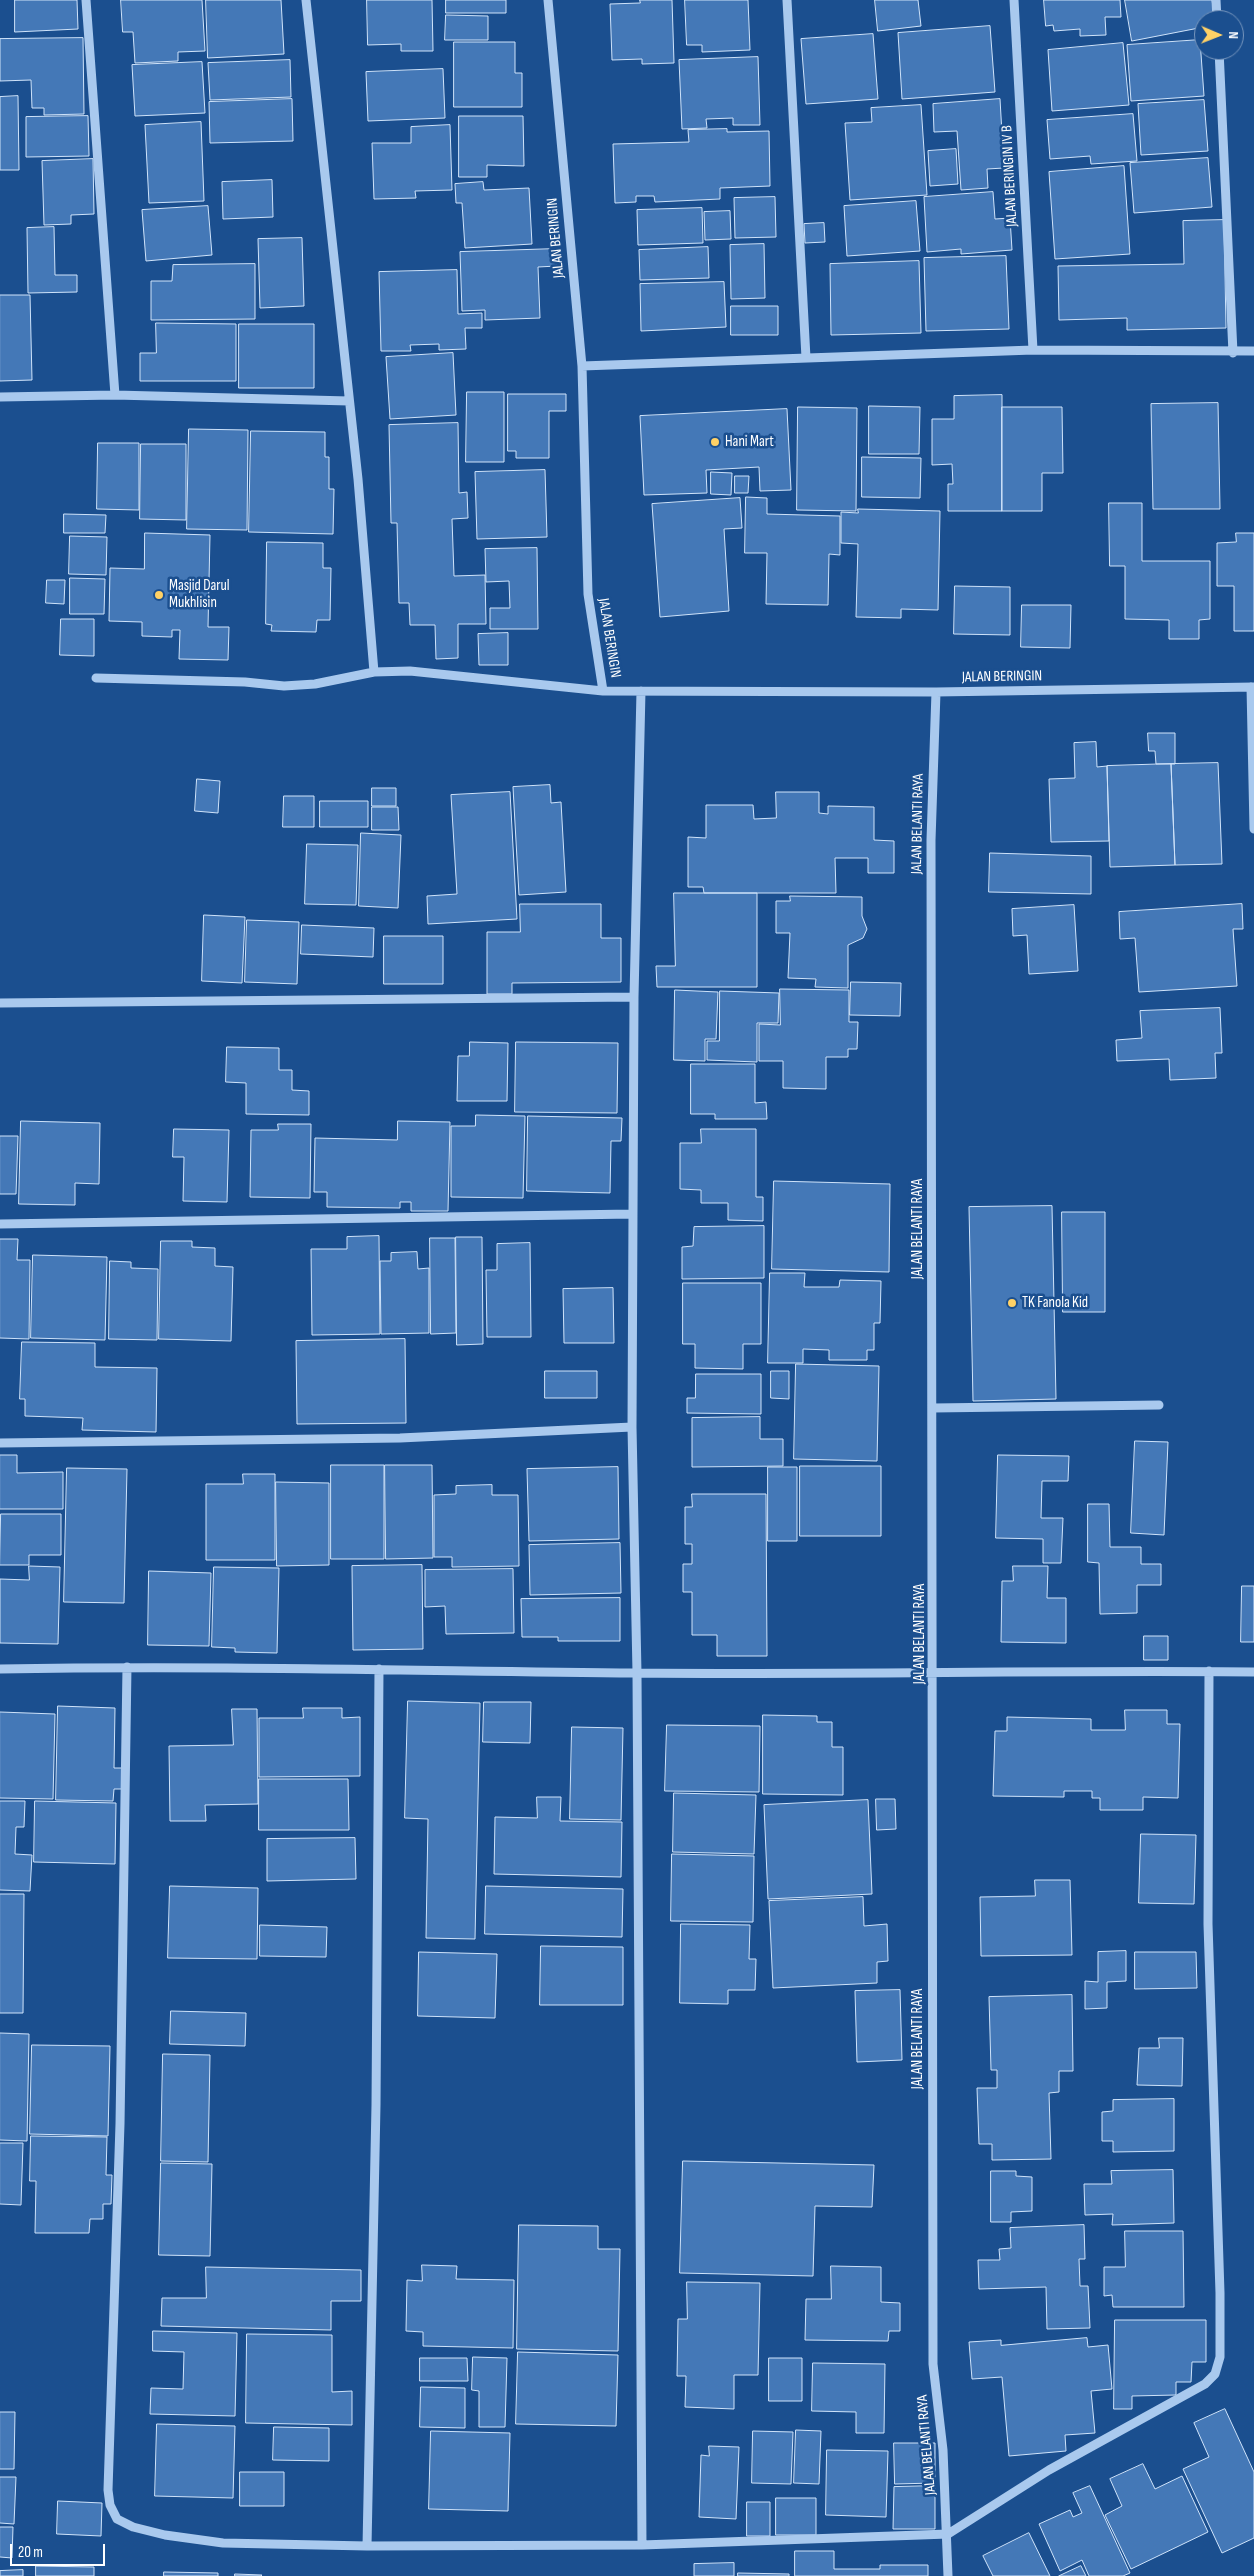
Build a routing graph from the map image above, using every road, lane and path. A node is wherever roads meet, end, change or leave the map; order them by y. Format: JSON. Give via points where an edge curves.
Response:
{"nodes":[{"id":1,"x":86,"y":0,"type":"edge"},
{"id":2,"x":306,"y":0,"type":"edge"},
{"id":3,"x":548,"y":0,"type":"edge"},
{"id":4,"x":787,"y":0,"type":"edge"},
{"id":5,"x":1014,"y":0,"type":"edge"},
{"id":6,"x":1219,"y":60,"type":"edge"},
{"id":7,"x":1033,"y":350,"type":"junction"},
{"id":8,"x":1254,"y":351,"type":"edge"},
{"id":9,"x":1233,"y":353,"type":"junction"},
{"id":10,"x":806,"y":358,"type":"junction"},
{"id":11,"x":582,"y":366,"type":"junction"},
{"id":12,"x":115,"y":395,"type":"junction"},
{"id":13,"x":0,"y":397,"type":"edge"},
{"id":14,"x":348,"y":401,"type":"junction"},
{"id":15,"x":374,"y":672,"type":"junction"},
{"id":16,"x":96,"y":678,"type":"dead end"},
{"id":17,"x":1253,"y":687,"type":"edge"},
{"id":18,"x":603,"y":691,"type":"junction"},
{"id":19,"x":641,"y":691,"type":"junction"},
{"id":20,"x":936,"y":692,"type":"junction"},
{"id":21,"x":1254,"y":829,"type":"edge"},
{"id":22,"x":634,"y":997,"type":"junction"},
{"id":23,"x":0,"y":1003,"type":"edge"},
{"id":24,"x":632,"y":1214,"type":"junction"},
{"id":25,"x":0,"y":1224,"type":"edge"},
{"id":26,"x":1159,"y":1405,"type":"dead end"},
{"id":27,"x":933,"y":1408,"type":"junction"},
{"id":28,"x":632,"y":1426,"type":"junction"},
{"id":29,"x":0,"y":1442,"type":"edge"},
{"id":30,"x":127,"y":1666,"type":"junction"},
{"id":31,"x":0,"y":1669,"type":"edge"},
{"id":32,"x":379,"y":1669,"type":"junction"},
{"id":33,"x":1209,"y":1671,"type":"junction"},
{"id":34,"x":1254,"y":1672,"type":"edge"},
{"id":35,"x":637,"y":1673,"type":"junction"},
{"id":36,"x":934,"y":1674,"type":"junction"},
{"id":37,"x":948,"y":2534,"type":"junction"},
{"id":38,"x":642,"y":2545,"type":"junction"},
{"id":39,"x":366,"y":2546,"type":"junction"},
{"id":40,"x":948,"y":2576,"type":"edge"}],
"edges":[{"from":1,"to":12,"type":"street"},
{"from":2,"to":14,"type":"street"},
{"from":3,"to":11,"type":"street","name":"JALAN BERINGIN"},
{"from":4,"to":10,"type":"street"},
{"from":5,"to":7,"type":"street","name":"JALAN BERINGIN IV B"},
{"from":6,"to":9,"type":"street"},
{"from":7,"to":9,"type":"street"},
{"from":7,"to":10,"type":"street"},
{"from":8,"to":9,"type":"street"},
{"from":10,"to":11,"type":"street"},
{"from":11,"to":18,"type":"street","name":"JALAN BERINGIN","via":[[588,594]]},
{"from":12,"to":13,"type":"street"},
{"from":12,"to":14,"type":"street"},
{"from":14,"to":15,"type":"street","via":[[358,479]]},
{"from":15,"to":16,"type":"street","via":[[315,684],[284,686]]},
{"from":15,"to":18,"type":"street","via":[[410,671]]},
{"from":17,"to":20,"type":"street","name":"JALAN BERINGIN"},
{"from":17,"to":21,"type":"street"},
{"from":18,"to":19,"type":"street","name":"JALAN BERINGIN"},
{"from":19,"to":20,"type":"street","name":"JALAN BERINGIN"},
{"from":19,"to":22,"type":"street"},
{"from":20,"to":27,"type":"street","name":"JALAN BELANTI RAYA","via":[[931,840]]},
{"from":22,"to":23,"type":"street"},
{"from":22,"to":24,"type":"street"},
{"from":24,"to":25,"type":"street"},
{"from":24,"to":28,"type":"street"},
{"from":26,"to":27,"type":"street"},
{"from":27,"to":36,"type":"street","name":"JALAN BELANTI RAYA"},
{"from":28,"to":29,"type":"street","via":[[400,1438]]},
{"from":28,"to":35,"type":"street"},
{"from":30,"to":31,"type":"street"},
{"from":30,"to":32,"type":"street"},
{"from":30,"to":39,"type":"street","via":[[110,2504],[117,2519],[164,2535],[223,2543]]},
{"from":32,"to":35,"type":"street"},
{"from":32,"to":39,"type":"street","via":[[376,2105]]},
{"from":33,"to":34,"type":"street"},
{"from":33,"to":36,"type":"street"},
{"from":33,"to":37,"type":"street","via":[[1208,1924],[1220,2293],[1220,2357],[1215,2374],[1205,2384],[1049,2470]]},
{"from":35,"to":36,"type":"street"},
{"from":35,"to":38,"type":"street"},
{"from":36,"to":37,"type":"street","name":"JALAN BELANTI RAYA","via":[[933,2364]]},
{"from":37,"to":38,"type":"street"},
{"from":37,"to":40,"type":"street","name":"JALAN BELANTI RAYA"},
{"from":38,"to":39,"type":"street"}]}
